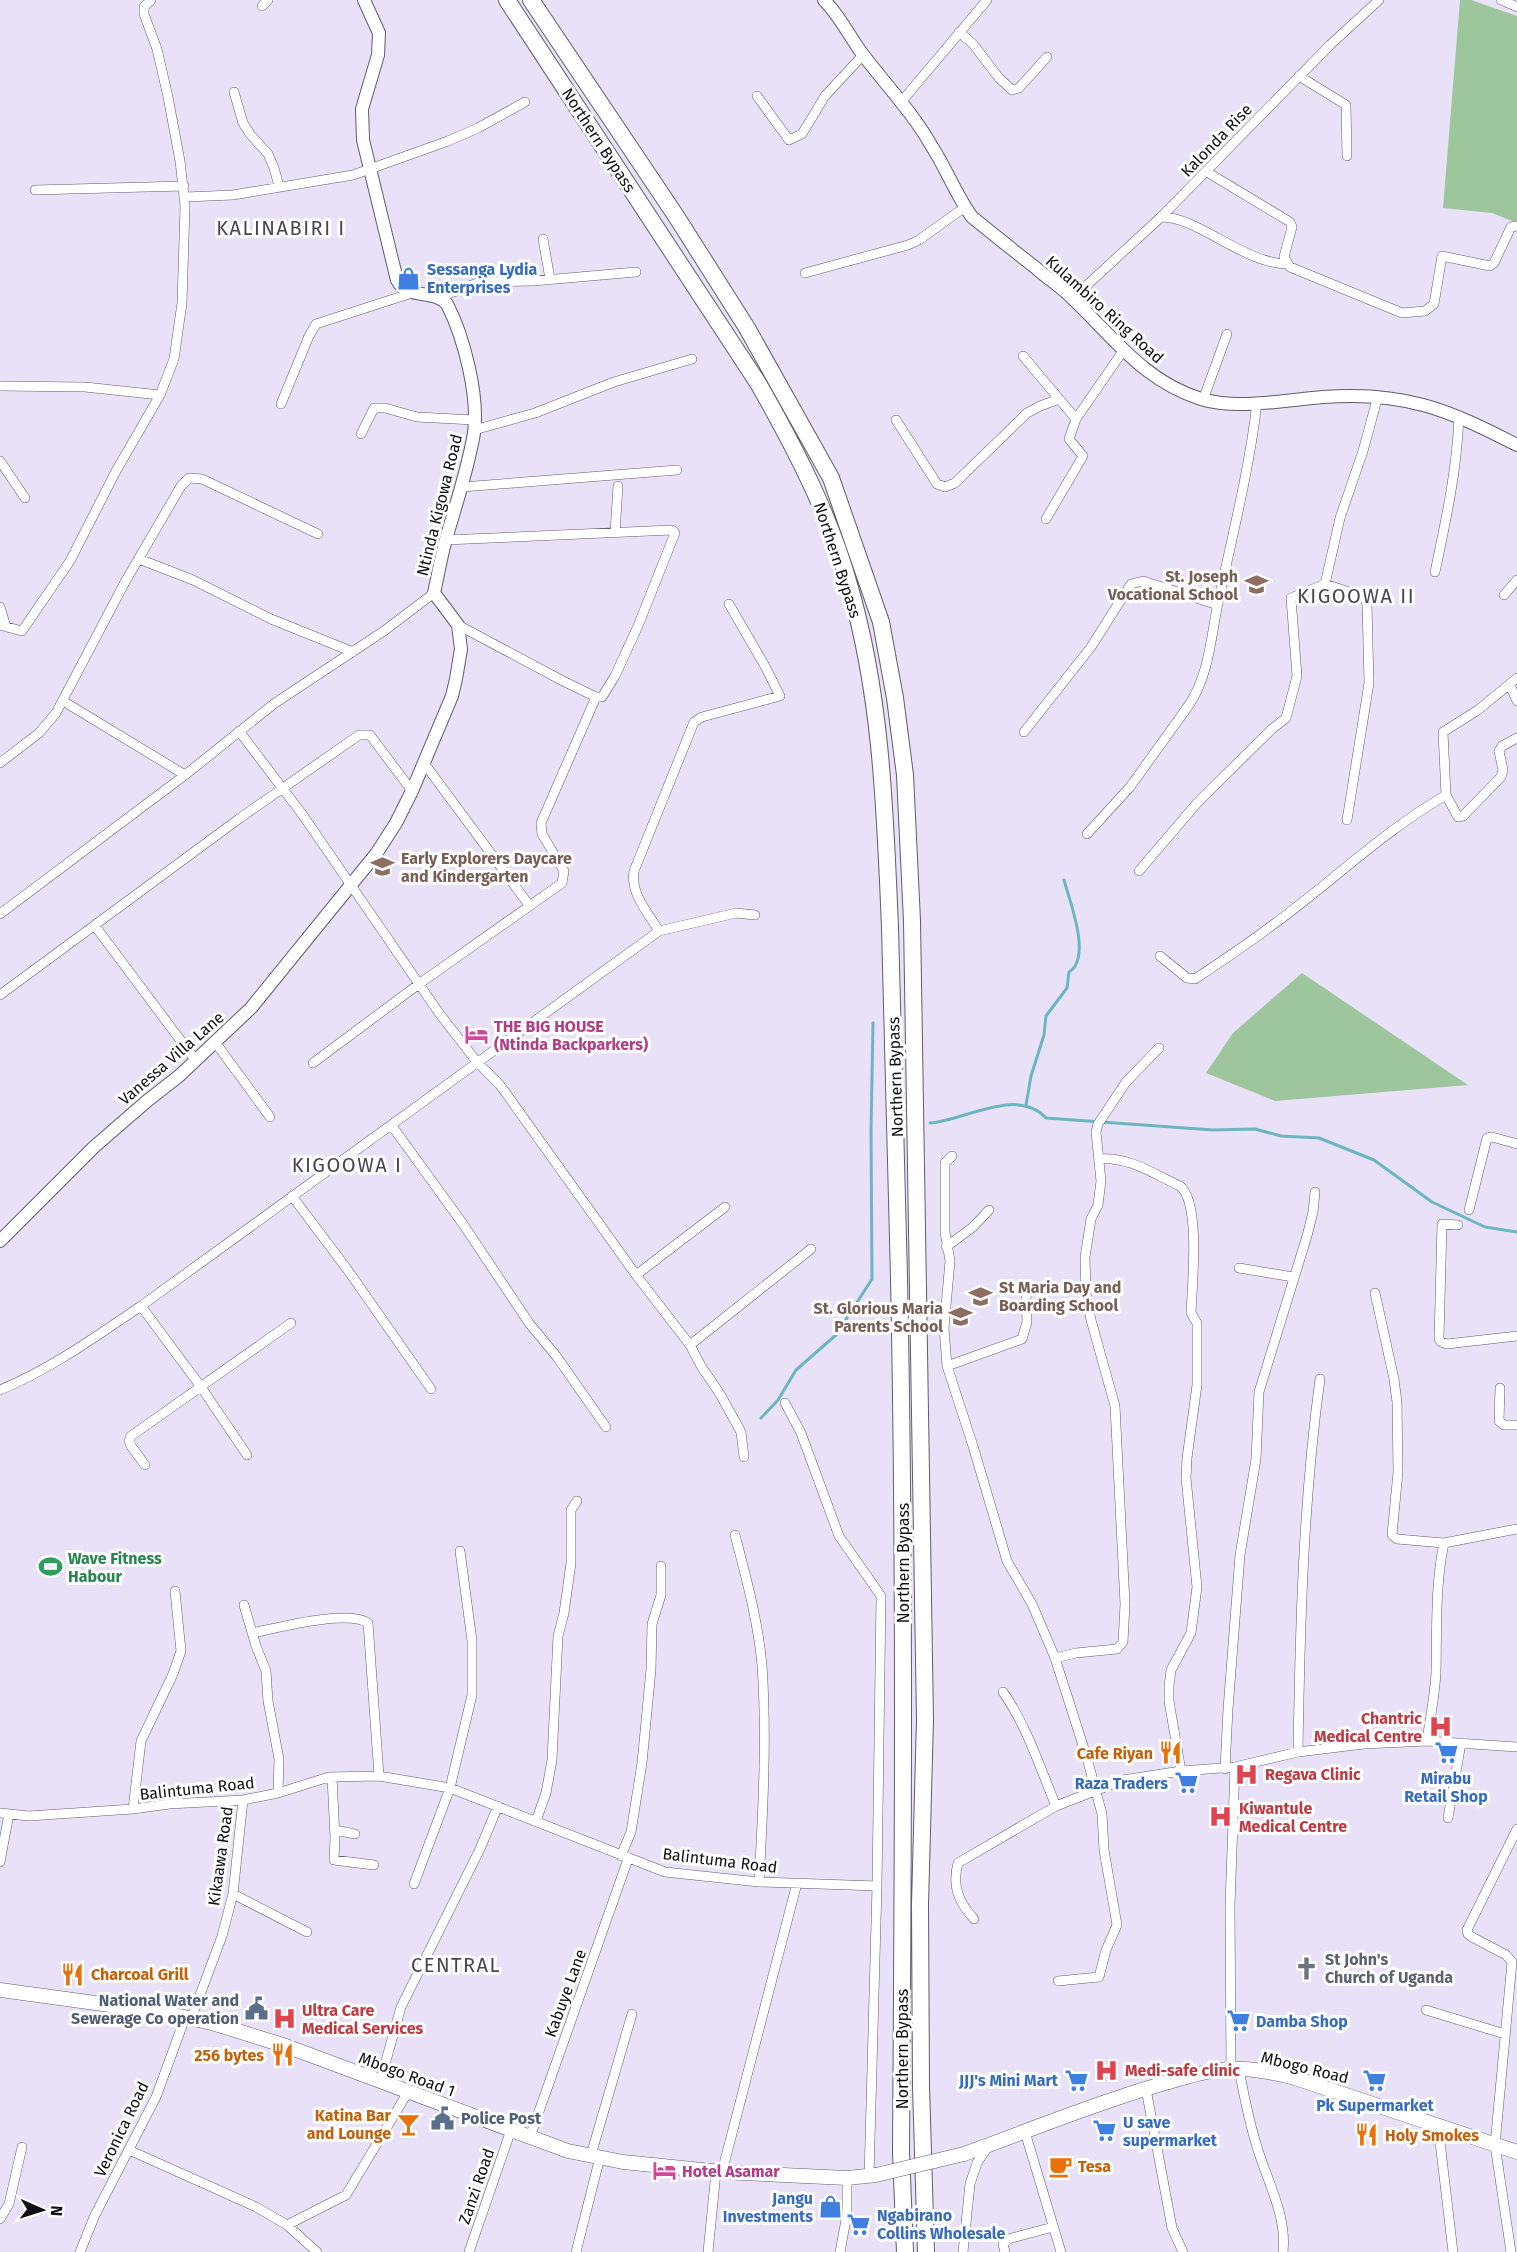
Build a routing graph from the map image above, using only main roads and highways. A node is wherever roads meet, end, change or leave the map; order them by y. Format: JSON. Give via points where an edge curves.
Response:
{"nodes":[{"id":1,"x":507,"y":0,"type":"edge"},
{"id":2,"x":531,"y":0,"type":"edge"},
{"id":3,"x":0,"y":1990,"type":"edge"},
{"id":4,"x":1517,"y":2152,"type":"edge"},
{"id":5,"x":873,"y":2176,"type":"joint"},
{"id":6,"x":905,"y":2252,"type":"edge"},
{"id":7,"x":926,"y":2252,"type":"edge"}],
"edges":[{"from":1,"to":6,"type":"highway","name":"Northern Bypass","via":[[758,383],[791,440],[818,499],[850,588],[876,714],[886,836],[903,1469],[901,2152]]},
{"from":2,"to":7,"type":"highway","name":"Northern Bypass","via":[[747,328],[831,478],[881,622],[896,698],[912,921],[925,1720],[920,1915]]},
{"from":3,"to":5,"type":"main road","name":"Mbogo Road 1","via":[[212,2023],[286,2046],[568,2151],[623,2162],[719,2172]]},
{"from":4,"to":5,"type":"main road","name":"Mbogo Road","bridge":true,"via":[[1295,2078],[1235,2069],[1186,2077],[964,2154]]}]}
